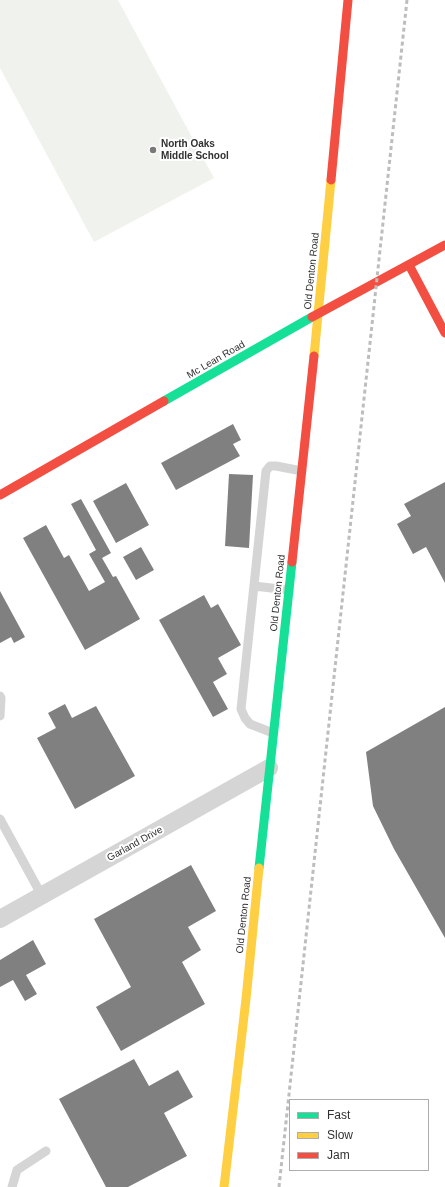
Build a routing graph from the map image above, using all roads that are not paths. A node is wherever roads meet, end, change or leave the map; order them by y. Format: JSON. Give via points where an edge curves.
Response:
{"nodes":[{"id":1,"x":348,"y":0,"type":"edge"},
{"id":2,"x":445,"y":245,"type":"edge"},
{"id":3,"x":409,"y":265,"type":"junction"},
{"id":4,"x":319,"y":314,"type":"junction"},
{"id":5,"x":445,"y":333,"type":"edge"},
{"id":6,"x":302,"y":471,"type":"junction"},
{"id":7,"x":0,"y":496,"type":"edge"},
{"id":8,"x":254,"y":586,"type":"junction"},
{"id":9,"x":289,"y":590,"type":"junction"},
{"id":10,"x":0,"y":696,"type":"edge"},
{"id":11,"x":0,"y":716,"type":"edge"},
{"id":12,"x":273,"y":733,"type":"junction"},
{"id":13,"x":269,"y":768,"type":"junction"},
{"id":14,"x":0,"y":819,"type":"edge"},
{"id":15,"x":42,"y":896,"type":"junction"},
{"id":16,"x":0,"y":919,"type":"edge"},
{"id":17,"x":46,"y":1151,"type":"dead end"},
{"id":18,"x":12,"y":1187,"type":"edge"},
{"id":19,"x":224,"y":1187,"type":"edge"}],
"edges":[{"from":1,"to":4,"type":"street","name":"Old Denton Road"},
{"from":2,"to":3,"type":"street","name":"Mc Lean Road"},
{"from":3,"to":4,"type":"street","name":"Mc Lean Road"},
{"from":3,"to":5,"type":"street"},
{"from":4,"to":6,"type":"street","name":"Old Denton Road"},
{"from":4,"to":7,"type":"street","name":"Mc Lean Road"},
{"from":6,"to":8,"type":"lane","via":[[270,466],[266,471]]},
{"from":6,"to":9,"type":"street","name":"Old Denton Road"},
{"from":8,"to":9,"type":"lane"},
{"from":8,"to":12,"type":"lane","via":[[241,710],[250,724]]},
{"from":9,"to":12,"type":"street","name":"Old Denton Road"},
{"from":10,"to":11,"type":"lane"},
{"from":12,"to":13,"type":"street","name":"Old Denton Road"},
{"from":13,"to":15,"type":"street","name":"Garland Drive"},
{"from":13,"to":19,"type":"street","name":"Old Denton Road"},
{"from":14,"to":15,"type":"lane"},
{"from":15,"to":16,"type":"street","name":"Garland Drive"},
{"from":17,"to":18,"type":"lane","via":[[17,1170]]}]}
